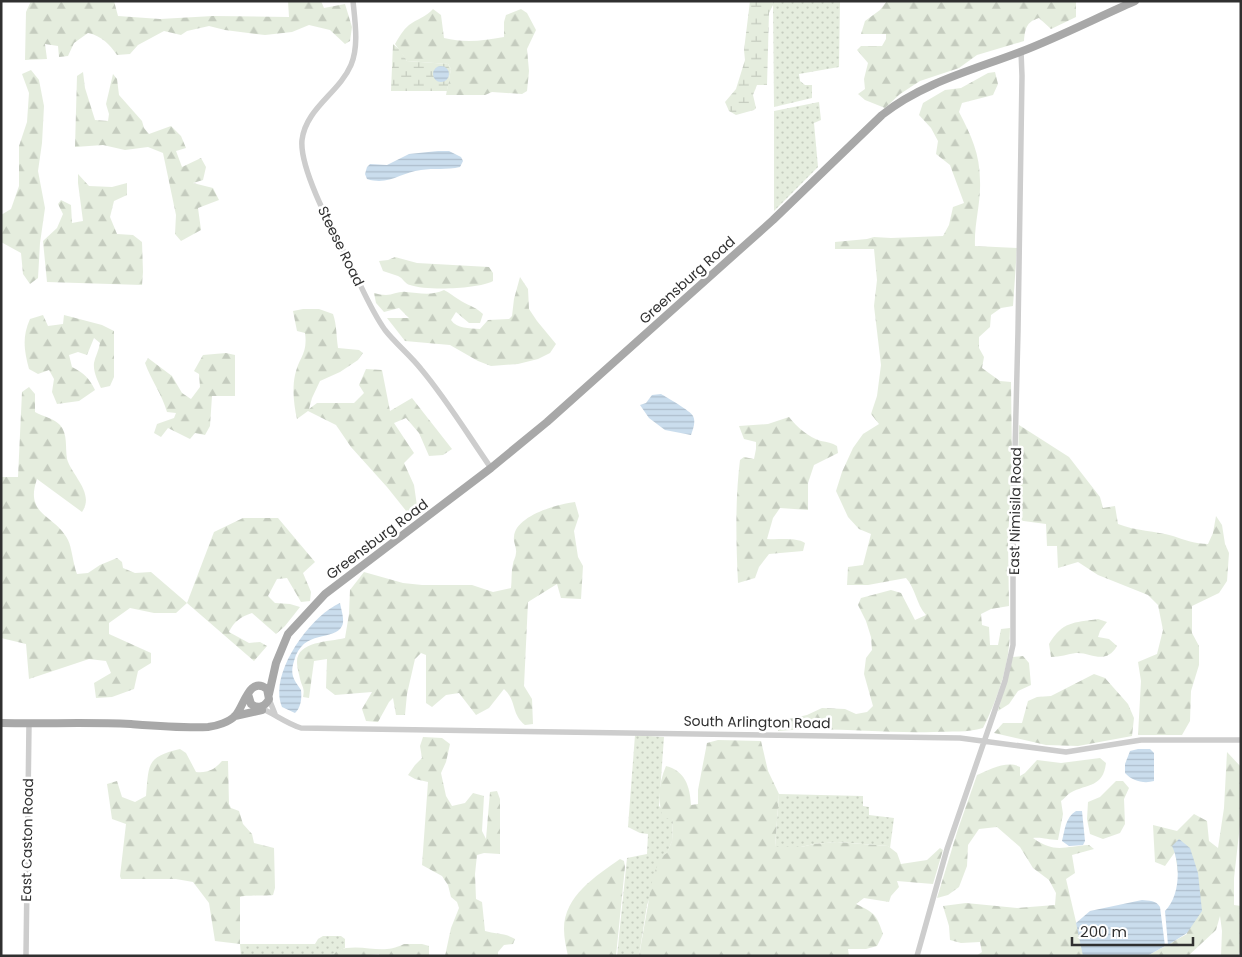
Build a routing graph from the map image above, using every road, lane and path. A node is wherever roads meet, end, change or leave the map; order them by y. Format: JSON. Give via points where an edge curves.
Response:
{"nodes":[{"id":1,"x":353,"y":1,"type":"edge"},
{"id":2,"x":1135,"y":1,"type":"edge"},
{"id":3,"x":1021,"y":51,"type":"junction"},
{"id":4,"x":491,"y":468,"type":"junction"},
{"id":5,"x":272,"y":675,"type":"junction"},
{"id":6,"x":260,"y":685,"type":"junction"},
{"id":7,"x":248,"y":694,"type":"junction"},
{"id":8,"x":269,"y":697,"type":"junction"},
{"id":9,"x":257,"y":707,"type":"junction"},
{"id":10,"x":266,"y":710,"type":"junction"},
{"id":11,"x":237,"y":713,"type":"junction"},
{"id":12,"x":275,"y":714,"type":"junction"},
{"id":13,"x":1,"y":723,"type":"edge"},
{"id":14,"x":29,"y":724,"type":"junction"},
{"id":15,"x":984,"y":740,"type":"junction"},
{"id":16,"x":1241,"y":740,"type":"edge"},
{"id":17,"x":26,"y":956,"type":"edge"},
{"id":18,"x":917,"y":956,"type":"edge"}],
"edges":[{"from":1,"to":4,"type":"street","name":"Steese Road","via":[[355,36],[352,61],[345,75],[308,120],[303,137],[304,159],[328,219],[379,321],[430,380]]},
{"from":2,"to":3,"type":"main road","name":"Greensburg Road"},
{"from":3,"to":4,"type":"main road","name":"Greensburg Road","via":[[934,84],[890,108],[773,220],[548,422]]},
{"from":3,"to":15,"type":"street","name":"East Nimisila Road","via":[[1014,637],[1005,681]]},
{"from":4,"to":5,"type":"main road","name":"Greensburg Road","via":[[318,600],[288,634]]},
{"from":5,"to":6,"type":"main road"},
{"from":5,"to":8,"type":"main road","name":"Greensburg Road"},
{"from":6,"to":7,"type":"main road"},
{"from":6,"to":8,"type":"main road","via":[[267,689]]},
{"from":7,"to":9,"type":"main road","via":[[249,701]]},
{"from":7,"to":11,"type":"main road"},
{"from":8,"to":9,"type":"main road","via":[[265,705]]},
{"from":8,"to":12,"type":"street"},
{"from":9,"to":10,"type":"street","name":"South Arlington Road"},
{"from":9,"to":11,"type":"main road"},
{"from":10,"to":11,"type":"main road"},
{"from":10,"to":12,"type":"street","name":"South Arlington Road"},
{"from":11,"to":14,"type":"main road","via":[[225,722],[209,727]]},
{"from":12,"to":15,"type":"street","name":"South Arlington Road","via":[[301,728]]},
{"from":13,"to":14,"type":"main road"},
{"from":14,"to":17,"type":"street","name":"East Caston Road"},
{"from":15,"to":16,"type":"street","name":"South Arlington Road","via":[[1066,752],[1136,740]]},
{"from":15,"to":18,"type":"street","name":"East Nimisila Road","via":[[947,849]]}]}
